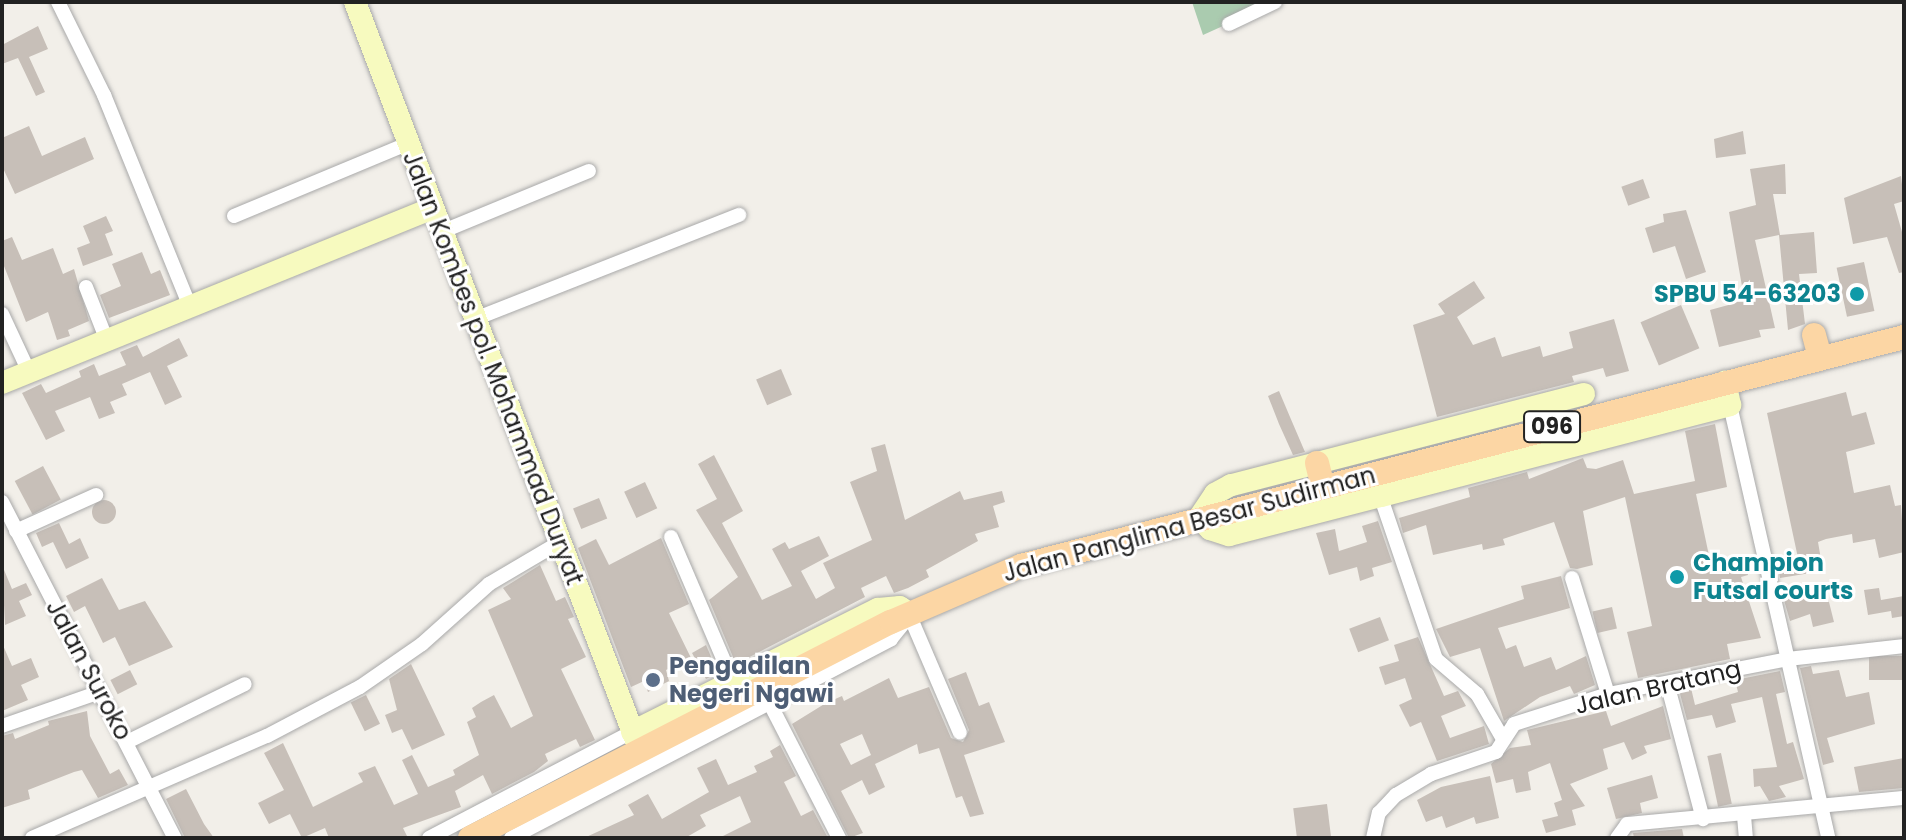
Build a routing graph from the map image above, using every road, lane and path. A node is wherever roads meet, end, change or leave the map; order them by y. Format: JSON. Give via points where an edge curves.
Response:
{"nodes":[{"id":1,"x":58,"y":2,"type":"edge"},
{"id":2,"x":355,"y":2,"type":"edge"},
{"id":3,"x":1275,"y":2,"type":"edge"},
{"id":4,"x":1229,"y":24,"type":"dead end"},
{"id":5,"x":407,"y":144,"type":"junction"},
{"id":6,"x":589,"y":171,"type":"dead end"},
{"id":7,"x":432,"y":208,"type":"junction"},
{"id":8,"x":739,"y":215,"type":"dead end"},
{"id":9,"x":234,"y":216,"type":"dead end"},
{"id":10,"x":441,"y":232,"type":"junction"},
{"id":11,"x":86,"y":287,"type":"dead end"},
{"id":12,"x":190,"y":307,"type":"junction"},
{"id":13,"x":2,"y":314,"type":"edge"},
{"id":14,"x":475,"y":319,"type":"junction"},
{"id":15,"x":1904,"y":337,"type":"edge"},
{"id":16,"x":107,"y":341,"type":"junction"},
{"id":17,"x":29,"y":372,"type":"junction"},
{"id":18,"x":2,"y":383,"type":"edge"},
{"id":19,"x":1584,"y":394,"type":"dead end"},
{"id":20,"x":1728,"y":394,"type":"junction"},
{"id":21,"x":1317,"y":463,"type":"junction"},
{"id":22,"x":1377,"y":485,"type":"junction"},
{"id":23,"x":1329,"y":493,"type":"junction"},
{"id":24,"x":96,"y":495,"type":"dead end"},
{"id":25,"x":2,"y":502,"type":"edge"},
{"id":26,"x":1199,"y":518,"type":"junction"},
{"id":27,"x":16,"y":531,"type":"junction"},
{"id":28,"x":671,"y":537,"type":"dead end"},
{"id":29,"x":560,"y":542,"type":"junction"},
{"id":30,"x":1572,"y":578,"type":"dead end"},
{"id":31,"x":909,"y":613,"type":"junction"},
{"id":32,"x":1904,"y":646,"type":"edge"},
{"id":33,"x":817,"y":650,"type":"junction"},
{"id":34,"x":1788,"y":659,"type":"junction"},
{"id":35,"x":733,"y":682,"type":"junction"},
{"id":36,"x":1667,"y":683,"type":"junction"},
{"id":37,"x":245,"y":684,"type":"dead end"},
{"id":38,"x":100,"y":692,"type":"junction"},
{"id":39,"x":1608,"y":694,"type":"junction"},
{"id":40,"x":766,"y":696,"type":"junction"},
{"id":41,"x":2,"y":726,"type":"edge"},
{"id":42,"x":960,"y":733,"type":"dead end"},
{"id":43,"x":1503,"y":739,"type":"junction"},
{"id":44,"x":127,"y":742,"type":"junction"},
{"id":45,"x":636,"y":742,"type":"junction"},
{"id":46,"x":147,"y":785,"type":"junction"},
{"id":47,"x":577,"y":793,"type":"junction"},
{"id":48,"x":1904,"y":798,"type":"edge"},
{"id":49,"x":1821,"y":807,"type":"junction"},
{"id":50,"x":1744,"y":816,"type":"junction"},
{"id":51,"x":1703,"y":819,"type":"junction"},
{"id":52,"x":32,"y":838,"type":"edge"},
{"id":53,"x":175,"y":838,"type":"edge"},
{"id":54,"x":429,"y":838,"type":"edge"},
{"id":55,"x":470,"y":838,"type":"edge"},
{"id":56,"x":511,"y":838,"type":"edge"},
{"id":57,"x":839,"y":838,"type":"edge"},
{"id":58,"x":1373,"y":838,"type":"edge"},
{"id":59,"x":1617,"y":838,"type":"edge"},
{"id":60,"x":1746,"y":838,"type":"edge"},
{"id":61,"x":1828,"y":838,"type":"edge"}],
"edges":[{"from":1,"to":12,"type":"street","via":[[104,95]]},
{"from":2,"to":5,"type":"street","name":"Jalan Kombes pol. Mohammad Duryat"},
{"from":3,"to":4,"type":"street"},
{"from":5,"to":7,"type":"street","name":"Jalan Kombes pol. Mohammad Duryat"},
{"from":5,"to":9,"type":"street"},
{"from":6,"to":10,"type":"street"},
{"from":7,"to":10,"type":"street","name":"Jalan Kombes pol. Mohammad Duryat"},
{"from":7,"to":12,"type":"street"},
{"from":8,"to":14,"type":"street"},
{"from":10,"to":14,"type":"street","name":"Jalan Kombes pol. Mohammad Duryat"},
{"from":11,"to":16,"type":"street"},
{"from":12,"to":16,"type":"street"},
{"from":13,"to":17,"type":"street"},
{"from":14,"to":29,"type":"street","name":"Jalan Kombes pol. Mohammad Duryat"},
{"from":15,"to":20,"type":"main road","name":"Jalan Panglima Besar Sudirman","number":"096","via":[[1817,346]]},
{"from":16,"to":17,"type":"street"},
{"from":17,"to":18,"type":"street"},
{"from":19,"to":21,"type":"street"},
{"from":20,"to":22,"type":"main road","name":"Jalan Panglima Besar Sudirman","number":"096"},
{"from":20,"to":34,"type":"street"},
{"from":21,"to":23,"type":"main road"},
{"from":21,"to":26,"type":"street","via":[[1231,485],[1215,494]]},
{"from":22,"to":23,"type":"main road","name":"Jalan Panglima Besar Sudirman","number":"096"},
{"from":22,"to":43,"type":"street","via":[[1436,659],[1477,694]]},
{"from":23,"to":26,"type":"main road","name":"Jalan Panglima Besar Sudirman","number":"096"},
{"from":24,"to":27,"type":"street"},
{"from":25,"to":27,"type":"street","name":"Jalan Suroko"},
{"from":26,"to":31,"type":"main road","name":"Jalan Panglima Besar Sudirman","number":"096","via":[[1034,562]]},
{"from":27,"to":38,"type":"street","name":"Jalan Suroko"},
{"from":28,"to":35,"type":"street"},
{"from":29,"to":45,"type":"street","name":"Jalan Kombes pol. Mohammad Duryat"},
{"from":29,"to":46,"type":"street","via":[[489,584],[422,644],[360,687],[267,736]]},
{"from":30,"to":39,"type":"street"},
{"from":31,"to":33,"type":"main road","name":"Jalan Panglima Besar Sudirman","number":"096"},
{"from":31,"to":40,"type":"street","via":[[891,639]]},
{"from":31,"to":42,"type":"street"},
{"from":32,"to":34,"type":"street","name":"Jalan Bratang"},
{"from":33,"to":35,"type":"street"},
{"from":33,"to":40,"type":"main road","name":"Jalan Panglima Besar Sudirman","number":"096"},
{"from":34,"to":36,"type":"street","name":"Jalan Bratang"},
{"from":34,"to":49,"type":"street"},
{"from":35,"to":45,"type":"street"},
{"from":36,"to":39,"type":"street","name":"Jalan Bratang"},
{"from":36,"to":51,"type":"street"},
{"from":37,"to":44,"type":"street"},
{"from":38,"to":41,"type":"street"},
{"from":38,"to":44,"type":"street","name":"Jalan Suroko"},
{"from":39,"to":43,"type":"street","name":"Jalan Bratang","via":[[1514,724]]},
{"from":40,"to":45,"type":"main road","name":"Jalan Panglima Besar Sudirman","number":"096"},
{"from":40,"to":47,"type":"street"},
{"from":40,"to":57,"type":"street"},
{"from":43,"to":58,"type":"street","name":"Jalan Bratang","via":[[1492,754],[1411,783],[1379,813]]},
{"from":44,"to":46,"type":"street","name":"Jalan Suroko"},
{"from":45,"to":47,"type":"main road","name":"Jalan Panglima Besar Sudirman","number":"096"},
{"from":45,"to":54,"type":"street"},
{"from":46,"to":52,"type":"street"},
{"from":46,"to":53,"type":"street","name":"Jalan Suroko"},
{"from":47,"to":55,"type":"main road","name":"Jalan Panglima Besar Sudirman","number":"096"},
{"from":47,"to":56,"type":"street"},
{"from":48,"to":49,"type":"street"},
{"from":49,"to":50,"type":"street"},
{"from":49,"to":61,"type":"street"},
{"from":50,"to":51,"type":"street"},
{"from":50,"to":60,"type":"street"},
{"from":51,"to":59,"type":"street","via":[[1627,824]]}]}
